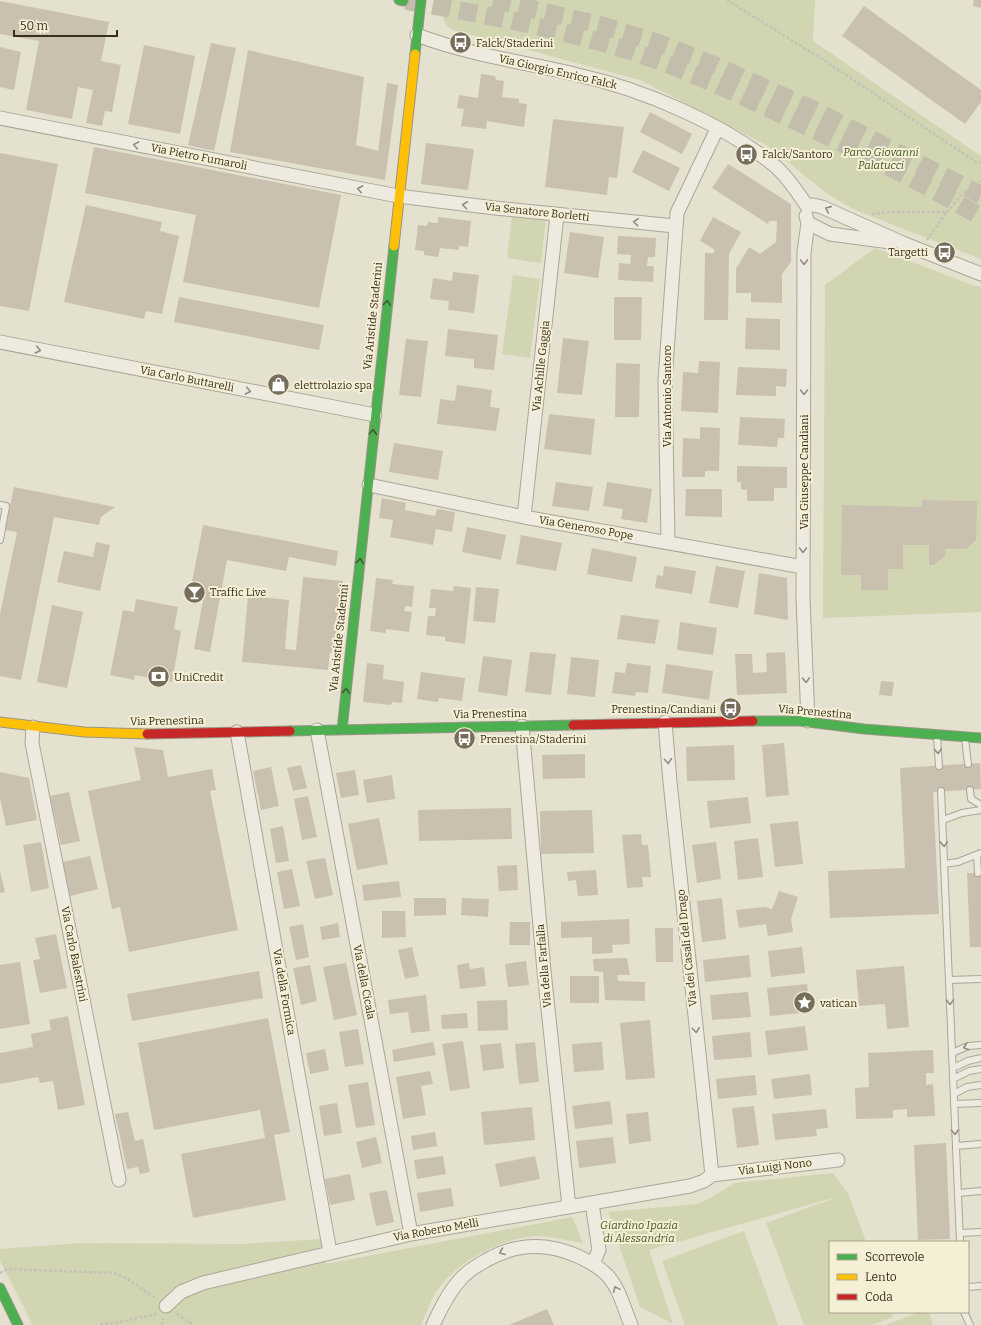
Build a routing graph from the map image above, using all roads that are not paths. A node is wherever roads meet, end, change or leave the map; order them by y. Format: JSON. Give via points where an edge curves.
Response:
{"nodes":[{"id":1,"x":422,"y":0,"type":"edge"},
{"id":2,"x":417,"y":35,"type":"junction"},
{"id":3,"x":0,"y":118,"type":"edge"},
{"id":4,"x":717,"y":129,"type":"junction"},
{"id":5,"x":398,"y":196,"type":"junction"},
{"id":6,"x":807,"y":206,"type":"junction"},
{"id":7,"x":557,"y":215,"type":"junction"},
{"id":8,"x":848,"y":219,"type":"junction"},
{"id":9,"x":808,"y":223,"type":"junction"},
{"id":10,"x":675,"y":226,"type":"junction"},
{"id":11,"x":848,"y":237,"type":"junction"},
{"id":12,"x":905,"y":244,"type":"junction"},
{"id":13,"x":981,"y":274,"type":"edge"},
{"id":14,"x":0,"y":342,"type":"edge"},
{"id":15,"x":375,"y":415,"type":"junction"},
{"id":16,"x":368,"y":485,"type":"junction"},
{"id":17,"x":0,"y":505,"type":"edge"},
{"id":18,"x":524,"y":517,"type":"junction"},
{"id":19,"x":0,"y":540,"type":"edge"},
{"id":20,"x":668,"y":542,"type":"junction"},
{"id":21,"x":803,"y":567,"type":"junction"},
{"id":22,"x":808,"y":721,"type":"junction"},
{"id":23,"x":0,"y":722,"type":"edge"},
{"id":24,"x":665,"y":722,"type":"junction"},
{"id":25,"x":522,"y":726,"type":"junction"},
{"id":26,"x":32,"y":727,"type":"junction"},
{"id":27,"x":317,"y":730,"type":"junction"},
{"id":28,"x":342,"y":730,"type":"junction"},
{"id":29,"x":237,"y":732,"type":"junction"},
{"id":30,"x":937,"y":736,"type":"junction"},
{"id":31,"x":965,"y":736,"type":"junction"},
{"id":32,"x":981,"y":738,"type":"edge"},
{"id":33,"x":968,"y":764,"type":"dead end"},
{"id":34,"x":939,"y":766,"type":"dead end"},
{"id":35,"x":970,"y":790,"type":"dead end"},
{"id":36,"x":941,"y":791,"type":"dead end"},
{"id":37,"x":981,"y":805,"type":"edge"},
{"id":38,"x":981,"y":810,"type":"edge"},
{"id":39,"x":942,"y":820,"type":"junction"},
{"id":40,"x":979,"y":854,"type":"edge"},
{"id":41,"x":944,"y":864,"type":"junction"},
{"id":42,"x":978,"y":873,"type":"dead end"},
{"id":43,"x":981,"y":979,"type":"edge"},
{"id":44,"x":949,"y":980,"type":"junction"},
{"id":45,"x":981,"y":1045,"type":"edge"},
{"id":46,"x":952,"y":1053,"type":"junction"},
{"id":47,"x":981,"y":1058,"type":"edge"},
{"id":48,"x":952,"y":1068,"type":"junction"},
{"id":49,"x":981,"y":1069,"type":"edge"},
{"id":50,"x":953,"y":1079,"type":"junction"},
{"id":51,"x":981,"y":1085,"type":"edge"},
{"id":52,"x":954,"y":1094,"type":"junction"},
{"id":53,"x":981,"y":1103,"type":"edge"},
{"id":54,"x":954,"y":1104,"type":"junction"},
{"id":55,"x":981,"y":1144,"type":"edge"},
{"id":56,"x":956,"y":1146,"type":"junction"},
{"id":57,"x":838,"y":1160,"type":"dead end"},
{"id":58,"x":712,"y":1175,"type":"junction"},
{"id":59,"x":119,"y":1180,"type":"dead end"},
{"id":60,"x":981,"y":1191,"type":"edge"},
{"id":61,"x":958,"y":1193,"type":"junction"},
{"id":62,"x":592,"y":1203,"type":"junction"},
{"id":63,"x":569,"y":1206,"type":"junction"},
{"id":64,"x":981,"y":1232,"type":"edge"},
{"id":65,"x":960,"y":1233,"type":"junction"},
{"id":66,"x":411,"y":1234,"type":"junction"},
{"id":67,"x":960,"y":1241,"type":"edge"},
{"id":68,"x":330,"y":1252,"type":"junction"},
{"id":69,"x":593,"y":1264,"type":"junction"},
{"id":70,"x":981,"y":1286,"type":"edge"},
{"id":71,"x":969,"y":1287,"type":"edge"},
{"id":72,"x":0,"y":1288,"type":"edge"},
{"id":73,"x":162,"y":1310,"type":"road end"},
{"id":74,"x":964,"y":1313,"type":"edge"},
{"id":75,"x":18,"y":1325,"type":"edge"},
{"id":76,"x":433,"y":1325,"type":"edge"},
{"id":77,"x":632,"y":1325,"type":"edge"},
{"id":78,"x":970,"y":1325,"type":"edge"}],
"edges":[{"from":1,"to":2,"type":"street","name":"Via Aristide Staderini"},
{"from":2,"to":4,"type":"street","name":"Via Giorgio Enrico Falck","via":[[468,51],[551,68],[618,86],[662,102]]},
{"from":2,"to":5,"type":"street","name":"Via Aristide Staderini"},
{"from":5,"to":3,"type":"street","name":"Via Pietro Fumaroli","one_way":true},
{"from":4,"to":6,"type":"street","name":"Via Giorgio Enrico Falck","via":[[775,166]]},
{"from":4,"to":10,"type":"street","name":"Via Antonio Santoro","via":[[677,213]]},
{"from":7,"to":5,"type":"street","name":"Via Senatore Borletti","one_way":true},
{"from":15,"to":5,"type":"street","name":"Via Aristide Staderini","one_way":true},
{"from":8,"to":6,"type":"street","one_way":true,"via":[[822,207]]},
{"from":6,"to":9,"type":"street","name":"Via Giuseppe Candiani"},
{"from":10,"to":7,"type":"street","name":"Via Senatore Borletti","one_way":true},
{"from":7,"to":18,"type":"street","name":"Via Achille Gaggia"},
{"from":8,"to":11,"type":"street"},
{"from":8,"to":12,"type":"street"},
{"from":9,"to":11,"type":"street","via":[[824,232]]},
{"from":9,"to":21,"type":"street","name":"Via Giuseppe Candiani","one_way":true,"via":[[804,252]]},
{"from":10,"to":20,"type":"street","name":"Via Antonio Santoro","via":[[665,380]]},
{"from":11,"to":12,"type":"street"},
{"from":12,"to":13,"type":"street"},
{"from":14,"to":15,"type":"street","name":"Via Carlo Buttarelli","one_way":true},
{"from":16,"to":15,"type":"street","name":"Via Aristide Staderini","one_way":true},
{"from":16,"to":18,"type":"street","name":"Via Generoso Pope"},
{"from":28,"to":16,"type":"street","name":"Via Aristide Staderini","one_way":true},
{"from":17,"to":19,"type":"lane","via":[[6,506]]},
{"from":18,"to":20,"type":"street","name":"Via Generoso Pope"},
{"from":20,"to":21,"type":"street","name":"Via Generoso Pope"},
{"from":21,"to":22,"type":"street","name":"Via Giuseppe Candiani","one_way":true},
{"from":22,"to":24,"type":"street","name":"Via Prenestina"},
{"from":22,"to":30,"type":"street","name":"Via Prenestina"},
{"from":23,"to":26,"type":"street","name":"Via Prenestina"},
{"from":24,"to":25,"type":"street","name":"Via Prenestina"},
{"from":24,"to":58,"type":"street","name":"Via dei Casali del Drago","one_way":true,"via":[[670,790]]},
{"from":25,"to":28,"type":"street","name":"Via Prenestina"},
{"from":25,"to":63,"type":"street","name":"Via della Farfalla"},
{"from":26,"to":29,"type":"street","name":"Via Prenestina","via":[[114,734]]},
{"from":26,"to":59,"type":"street","name":"Via Carlo Balestrini","via":[[32,743]]},
{"from":27,"to":28,"type":"street","name":"Via Prenestina"},
{"from":27,"to":29,"type":"street","name":"Via Prenestina"},
{"from":27,"to":66,"type":"street","name":"Via della Cicala"},
{"from":29,"to":68,"type":"street","name":"Via della Formica"},
{"from":30,"to":31,"type":"street","name":"Via Prenestina"},
{"from":30,"to":34,"type":"lane","one_way":true},
{"from":31,"to":32,"type":"street","name":"Via Prenestina"},
{"from":31,"to":33,"type":"lane"},
{"from":35,"to":37,"type":"lane","via":[[971,799]]},
{"from":36,"to":39,"type":"lane"},
{"from":38,"to":39,"type":"lane"},
{"from":39,"to":41,"type":"lane","one_way":true},
{"from":40,"to":41,"type":"lane"},
{"from":40,"to":42,"type":"lane"},
{"from":41,"to":44,"type":"lane"},
{"from":43,"to":44,"type":"lane"},
{"from":44,"to":46,"type":"lane","one_way":true},
{"from":45,"to":46,"type":"lane","one_way":true,"via":[[968,1046]]},
{"from":46,"to":48,"type":"lane"},
{"from":47,"to":48,"type":"lane"},
{"from":48,"to":50,"type":"lane"},
{"from":49,"to":50,"type":"lane","via":[[969,1071]]},
{"from":50,"to":52,"type":"lane"},
{"from":51,"to":52,"type":"lane","via":[[967,1087]]},
{"from":52,"to":54,"type":"lane"},
{"from":53,"to":54,"type":"lane"},
{"from":54,"to":56,"type":"lane","one_way":true},
{"from":55,"to":56,"type":"lane"},
{"from":56,"to":61,"type":"lane"},
{"from":57,"to":58,"type":"street","name":"Via Luigi Nono"},
{"from":58,"to":62,"type":"street","name":"Via Roberto Melli","via":[[690,1186]]},
{"from":60,"to":61,"type":"lane"},
{"from":61,"to":65,"type":"lane"},
{"from":62,"to":63,"type":"street","name":"Via Roberto Melli"},
{"from":62,"to":69,"type":"street","via":[[599,1250]]},
{"from":63,"to":66,"type":"street","name":"Via Roberto Melli"},
{"from":64,"to":65,"type":"lane"},
{"from":65,"to":67,"type":"lane"},
{"from":66,"to":68,"type":"street","name":"Via Roberto Melli"},
{"from":68,"to":73,"type":"street","name":"Via Roberto Melli","via":[[203,1283],[181,1292]]},
{"from":69,"to":76,"type":"street","one_way":true,"via":[[564,1250],[551,1248],[522,1246],[503,1251],[460,1279],[443,1304]]},
{"from":77,"to":69,"type":"street","one_way":true,"via":[[614,1284]]},
{"from":70,"to":71,"type":"lane"},
{"from":72,"to":75,"type":"street"},
{"from":74,"to":78,"type":"lane"}]}
